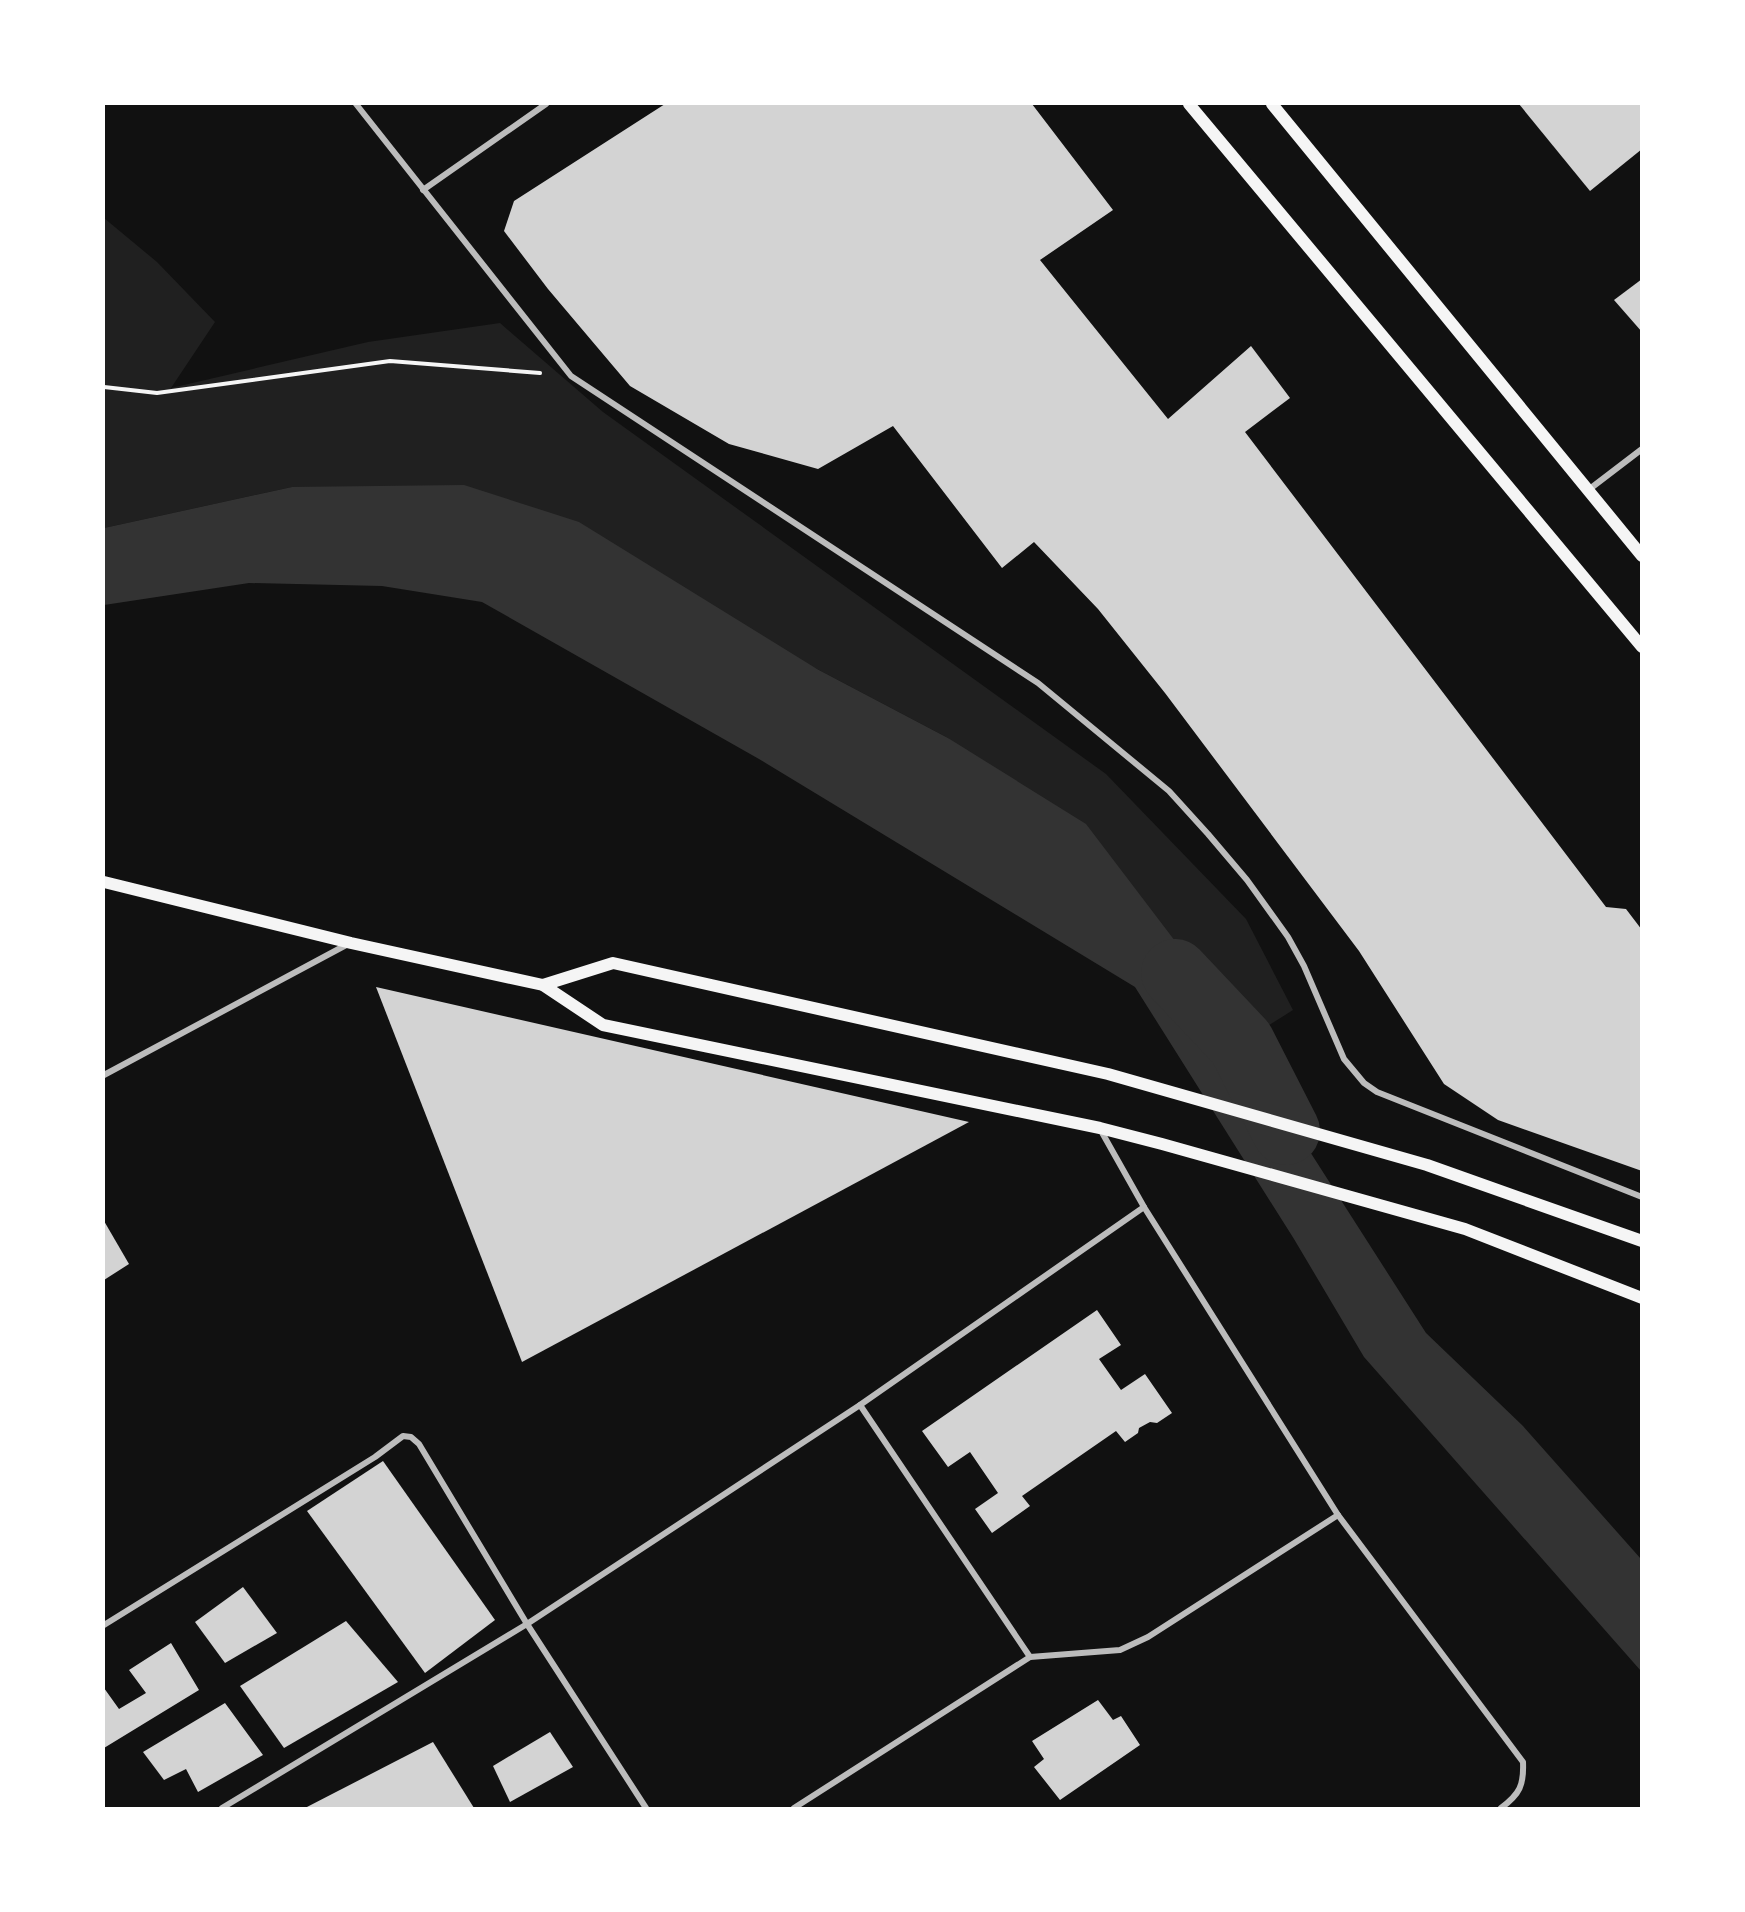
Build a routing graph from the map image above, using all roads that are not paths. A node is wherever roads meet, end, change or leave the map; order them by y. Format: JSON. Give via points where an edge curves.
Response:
{"nodes":[{"id":1,"x":357,"y":104,"type":"edge"},
{"id":2,"x":546,"y":104,"type":"edge"},
{"id":3,"x":1189,"y":104,"type":"edge"},
{"id":4,"x":1272,"y":104,"type":"edge"},
{"id":5,"x":423,"y":190,"type":"junction"},
{"id":6,"x":1641,"y":449,"type":"edge"},
{"id":7,"x":1587,"y":491,"type":"junction"},
{"id":8,"x":1641,"y":556,"type":"edge"},
{"id":9,"x":1641,"y":647,"type":"edge"},
{"id":10,"x":104,"y":882,"type":"edge"},
{"id":11,"x":351,"y":943,"type":"junction"},
{"id":12,"x":543,"y":984,"type":"junction"},
{"id":13,"x":104,"y":1075,"type":"edge"},
{"id":14,"x":1100,"y":1128,"type":"junction"},
{"id":15,"x":1641,"y":1197,"type":"edge"},
{"id":16,"x":1144,"y":1207,"type":"junction"},
{"id":17,"x":1641,"y":1241,"type":"edge"},
{"id":18,"x":1641,"y":1298,"type":"edge"},
{"id":19,"x":860,"y":1405,"type":"junction"},
{"id":20,"x":1338,"y":1515,"type":"junction"},
{"id":21,"x":527,"y":1624,"type":"junction"},
{"id":22,"x":104,"y":1625,"type":"edge"},
{"id":23,"x":1030,"y":1657,"type":"junction"},
{"id":24,"x":222,"y":1809,"type":"edge"},
{"id":25,"x":646,"y":1809,"type":"edge"},
{"id":26,"x":794,"y":1809,"type":"edge"},
{"id":27,"x":1501,"y":1809,"type":"edge"}],
"edges":[{"from":1,"to":5,"type":"street"},
{"from":2,"to":5,"type":"street"},
{"from":3,"to":9,"type":"main road"},
{"from":4,"to":7,"type":"main road"},
{"from":5,"to":15,"type":"street","via":[[571,375],[1038,683],[1168,791],[1247,880],[1288,937],[1305,966],[1344,1059],[1364,1083],[1377,1092]]},
{"from":6,"to":7,"type":"street"},
{"from":7,"to":8,"type":"main road"},
{"from":10,"to":11,"type":"main road"},
{"from":11,"to":12,"type":"main road"},
{"from":11,"to":13,"type":"street"},
{"from":12,"to":14,"type":"main road","via":[[603,1025]]},
{"from":12,"to":17,"type":"main road","via":[[613,963],[1108,1074],[1427,1166]]},
{"from":14,"to":16,"type":"street"},
{"from":14,"to":18,"type":"main road","via":[[1465,1229]]},
{"from":16,"to":19,"type":"street"},
{"from":16,"to":20,"type":"street"},
{"from":19,"to":21,"type":"street"},
{"from":19,"to":23,"type":"street"},
{"from":20,"to":23,"type":"street","via":[[1131,1646]]},
{"from":20,"to":27,"type":"street","via":[[1523,1762],[1524,1780],[1514,1799]]},
{"from":21,"to":22,"type":"street","via":[[419,1444],[403,1436]]},
{"from":21,"to":24,"type":"street"},
{"from":21,"to":25,"type":"street"},
{"from":23,"to":26,"type":"street"}]}
